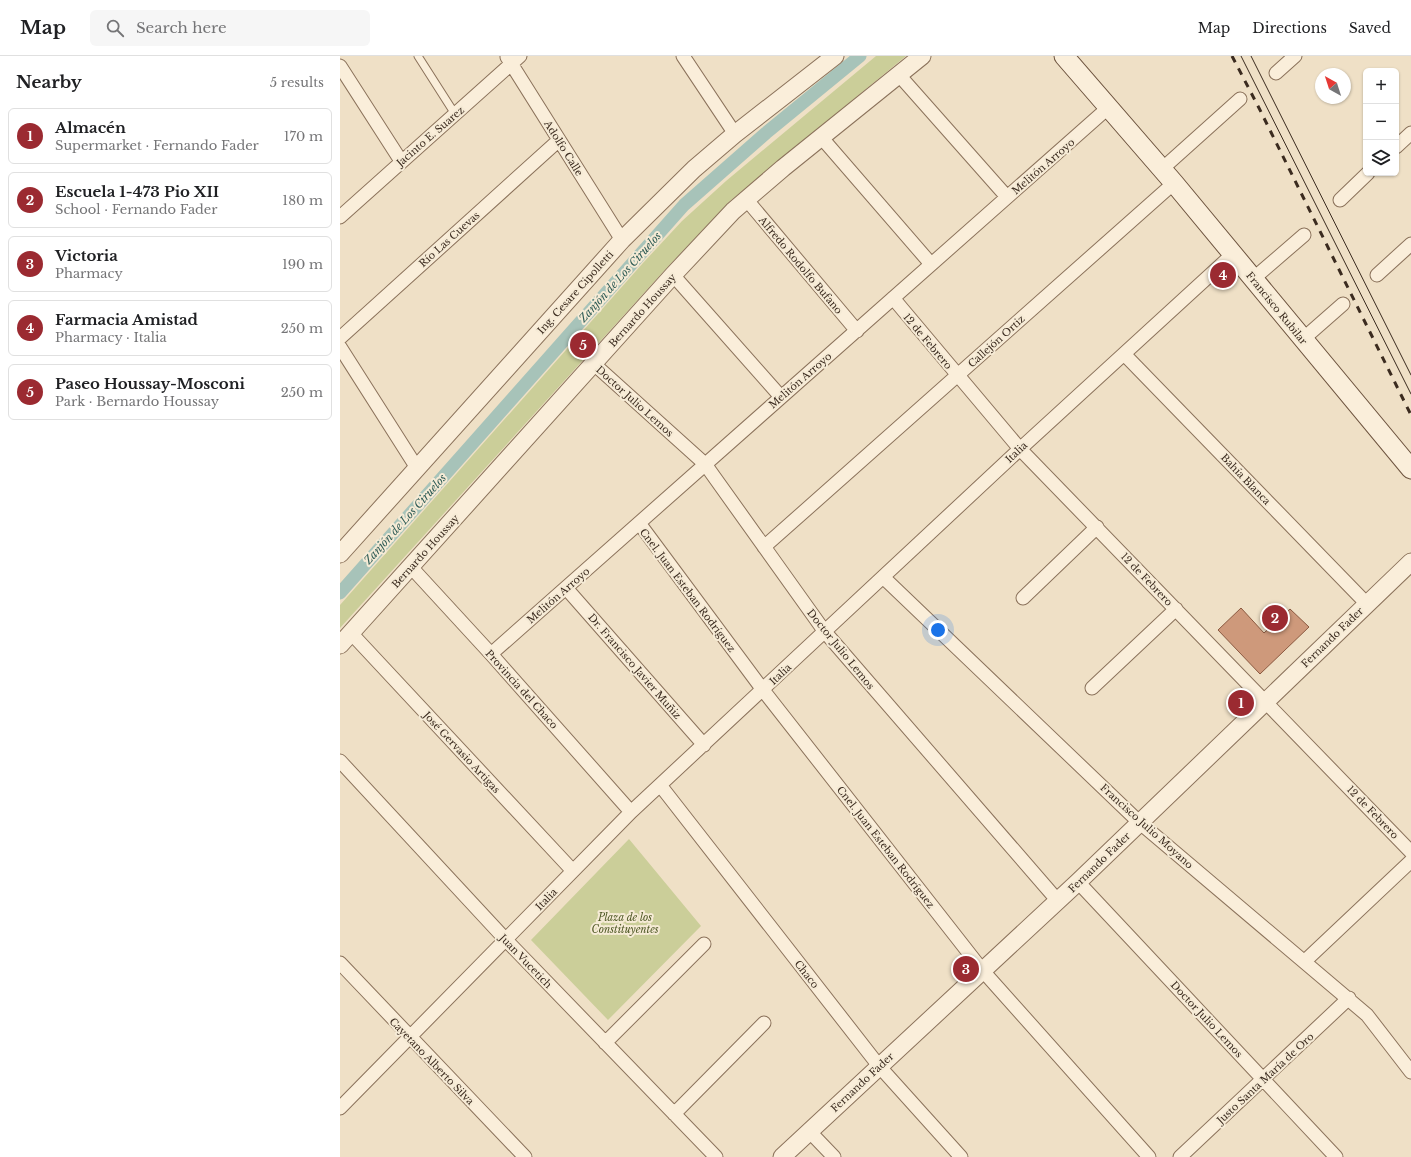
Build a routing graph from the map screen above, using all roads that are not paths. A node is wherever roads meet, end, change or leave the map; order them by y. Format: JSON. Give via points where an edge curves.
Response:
{"nodes":[{"id":1,"x":418,"y":56,"type":"edge"},
{"id":2,"x":683,"y":56,"type":"edge"},
{"id":3,"x":835,"y":56,"type":"edge"},
{"id":4,"x":922,"y":56,"type":"edge"},
{"id":5,"x":1064,"y":56,"type":"edge"},
{"id":6,"x":1295,"y":56,"type":"edge"},
{"id":7,"x":512,"y":58,"type":"edge"},
{"id":8,"x":340,"y":66,"type":"edge"},
{"id":9,"x":1276,"y":73,"type":"dead end"},
{"id":10,"x":899,"y":75,"type":"junction"},
{"id":11,"x":1240,"y":100,"type":"dead end"},
{"id":12,"x":1109,"y":107,"type":"junction"},
{"id":13,"x":455,"y":114,"type":"junction"},
{"id":14,"x":1411,"y":133,"type":"edge"},
{"id":15,"x":735,"y":134,"type":"junction"},
{"id":16,"x":821,"y":137,"type":"junction"},
{"id":17,"x":558,"y":140,"type":"junction"},
{"id":18,"x":1399,"y":144,"type":"edge"},
{"id":19,"x":401,"y":161,"type":"junction"},
{"id":20,"x":1168,"y":176,"type":"junction"},
{"id":21,"x":1365,"y":176,"type":"edge"},
{"id":22,"x":1007,"y":197,"type":"junction"},
{"id":23,"x":746,"y":199,"type":"junction"},
{"id":24,"x":1340,"y":200,"type":"dead end"},
{"id":25,"x":340,"y":217,"type":"edge"},
{"id":26,"x":1304,"y":235,"type":"dead end"},
{"id":27,"x":622,"y":240,"type":"junction"},
{"id":28,"x":1411,"y":244,"type":"edge"},
{"id":29,"x":1233,"y":254,"type":"junction"},
{"id":30,"x":931,"y":264,"type":"junction"},
{"id":31,"x":673,"y":275,"type":"junction"},
{"id":32,"x":1377,"y":275,"type":"dead end"},
{"id":33,"x":1253,"y":279,"type":"junction"},
{"id":34,"x":893,"y":298,"type":"junction"},
{"id":35,"x":1343,"y":304,"type":"dead end"},
{"id":36,"x":857,"y":330,"type":"junction"},
{"id":37,"x":340,"y":338,"type":"edge"},
{"id":38,"x":1302,"y":340,"type":"junction"},
{"id":39,"x":340,"y":347,"type":"edge"},
{"id":40,"x":1124,"y":354,"type":"junction"},
{"id":41,"x":594,"y":364,"type":"junction"},
{"id":42,"x":957,"y":375,"type":"junction"},
{"id":43,"x":781,"y":397,"type":"junction"},
{"id":44,"x":1020,"y":448,"type":"junction"},
{"id":45,"x":705,"y":464,"type":"junction"},
{"id":46,"x":417,"y":468,"type":"junction"},
{"id":47,"x":1411,"y":469,"type":"edge"},
{"id":48,"x":639,"y":523,"type":"junction"},
{"id":49,"x":1097,"y":527,"type":"junction"},
{"id":50,"x":764,"y":547,"type":"junction"},
{"id":51,"x":340,"y":554,"type":"edge"},
{"id":52,"x":1411,"y":562,"type":"edge"},
{"id":53,"x":411,"y":567,"type":"junction"},
{"id":54,"x":883,"y":577,"type":"junction"},
{"id":55,"x":566,"y":588,"type":"junction"},
{"id":56,"x":1023,"y":598,"type":"dead end"},
{"id":57,"x":1368,"y":604,"type":"junction"},
{"id":58,"x":1176,"y":609,"type":"junction"},
{"id":59,"x":825,"y":632,"type":"junction"},
{"id":60,"x":346,"y":639,"type":"edge"},
{"id":61,"x":491,"y":654,"type":"junction"},
{"id":62,"x":1092,"y":688,"type":"dead end"},
{"id":63,"x":763,"y":690,"type":"junction"},
{"id":64,"x":1265,"y":701,"type":"junction"},
{"id":65,"x":704,"y":745,"type":"junction"},
{"id":66,"x":340,"y":761,"type":"edge"},
{"id":67,"x":660,"y":785,"type":"junction"},
{"id":68,"x":631,"y":812,"type":"junction"},
{"id":69,"x":1139,"y":822,"type":"junction"},
{"id":70,"x":1411,"y":852,"type":"edge"},
{"id":71,"x":1411,"y":861,"type":"edge"},
{"id":72,"x":573,"y":871,"type":"junction"},
{"id":73,"x":1078,"y":882,"type":"junction"},
{"id":74,"x":1058,"y":901,"type":"junction"},
{"id":75,"x":506,"y":940,"type":"junction"},
{"id":76,"x":704,"y":944,"type":"dead end"},
{"id":77,"x":1305,"y":961,"type":"junction"},
{"id":78,"x":340,"y":963,"type":"edge"},
{"id":79,"x":983,"y":971,"type":"junction"},
{"id":80,"x":1349,"y":998,"type":"junction"},
{"id":81,"x":764,"y":1023,"type":"dead end"},
{"id":82,"x":410,"y":1038,"type":"junction"},
{"id":83,"x":605,"y":1043,"type":"junction"},
{"id":84,"x":878,"y":1066,"type":"junction"},
{"id":85,"x":1411,"y":1072,"type":"edge"},
{"id":86,"x":1263,"y":1079,"type":"junction"},
{"id":87,"x":340,"y":1108,"type":"edge"},
{"id":88,"x":674,"y":1114,"type":"junction"},
{"id":89,"x":810,"y":1132,"type":"junction"},
{"id":90,"x":525,"y":1157,"type":"edge"},
{"id":91,"x":716,"y":1157,"type":"edge"},
{"id":92,"x":782,"y":1157,"type":"edge"},
{"id":93,"x":834,"y":1157,"type":"edge"},
{"id":94,"x":961,"y":1157,"type":"edge"},
{"id":95,"x":1149,"y":1157,"type":"edge"},
{"id":96,"x":1180,"y":1157,"type":"edge"},
{"id":97,"x":1336,"y":1157,"type":"edge"}],
"edges":[{"from":1,"to":13,"type":"lane"},
{"from":2,"to":15,"type":"street"},
{"from":3,"to":15,"type":"street","name":"Ing. Cesare Cipolletti"},
{"from":4,"to":10,"type":"street","name":"Bernardo Houssay"},
{"from":5,"to":12,"type":"main road","name":"Francisco Rubilar"},
{"from":6,"to":9,"type":"street"},
{"from":7,"to":13,"type":"street","name":"Jacinto E. Suarez"},
{"from":7,"to":17,"type":"street","name":"Adolfo Calle"},
{"from":8,"to":19,"type":"street"},
{"from":10,"to":16,"type":"street","name":"Bernardo Houssay"},
{"from":10,"to":22,"type":"street"},
{"from":11,"to":20,"type":"street","name":"Callejón Ortiz"},
{"from":12,"to":20,"type":"main road","name":"Francisco Rubilar"},
{"from":12,"to":22,"type":"street","name":"Melitón Arroyo"},
{"from":13,"to":19,"type":"street","name":"Jacinto E. Suarez"},
{"from":14,"to":18,"type":"street"},
{"from":15,"to":27,"type":"street","name":"Ing. Cesare Cipolletti"},
{"from":16,"to":23,"type":"street","name":"Bernardo Houssay"},
{"from":16,"to":30,"type":"street"},
{"from":17,"to":27,"type":"street","name":"Adolfo Calle"},
{"from":17,"to":37,"type":"street","name":"Río Las Cuevas"},
{"from":19,"to":25,"type":"street","name":"Jacinto E. Suarez"},
{"from":20,"to":29,"type":"main road","name":"Francisco Rubilar"},
{"from":20,"to":42,"type":"street","name":"Callejón Ortiz"},
{"from":21,"to":24,"type":"street"},
{"from":22,"to":30,"type":"street","name":"Melitón Arroyo"},
{"from":23,"to":31,"type":"street","name":"Bernardo Houssay"},
{"from":23,"to":36,"type":"street","name":"Alfredo Rodolfo Bufano"},
{"from":26,"to":33,"type":"street"},
{"from":27,"to":46,"type":"street","name":"Ing. Cesare Cipolletti"},
{"from":28,"to":32,"type":"street"},
{"from":29,"to":33,"type":"main road","name":"Francisco Rubilar"},
{"from":29,"to":40,"type":"street","name":"Italia"},
{"from":30,"to":34,"type":"street","name":"Melitón Arroyo"},
{"from":31,"to":41,"type":"street","name":"Bernardo Houssay"},
{"from":31,"to":43,"type":"street"},
{"from":33,"to":38,"type":"main road","name":"Francisco Rubilar"},
{"from":34,"to":36,"type":"street","name":"Melitón Arroyo"},
{"from":34,"to":42,"type":"street","name":"12 de Febrero"},
{"from":35,"to":38,"type":"street"},
{"from":36,"to":43,"type":"street","name":"Melitón Arroyo"},
{"from":38,"to":47,"type":"main road","name":"Francisco Rubilar"},
{"from":39,"to":46,"type":"street"},
{"from":40,"to":44,"type":"street","name":"Italia"},
{"from":40,"to":57,"type":"street","name":"Bahía Blanca"},
{"from":41,"to":45,"type":"street","name":"Doctor Julio Lemos"},
{"from":41,"to":53,"type":"street","name":"Bernardo Houssay"},
{"from":42,"to":44,"type":"street","name":"12 de Febrero"},
{"from":42,"to":50,"type":"street","name":"Callejón Ortiz"},
{"from":43,"to":45,"type":"street","name":"Melitón Arroyo"},
{"from":44,"to":49,"type":"street","name":"12 de Febrero"},
{"from":44,"to":54,"type":"street","name":"Italia"},
{"from":45,"to":48,"type":"street","name":"Melitón Arroyo"},
{"from":45,"to":50,"type":"street","name":"Doctor Julio Lemos"},
{"from":46,"to":51,"type":"street","name":"Ing. Cesare Cipolletti"},
{"from":48,"to":55,"type":"street","name":"Melitón Arroyo"},
{"from":48,"to":63,"type":"street","name":"Cnel. Juan Esteban Rodríguez"},
{"from":49,"to":56,"type":"street"},
{"from":49,"to":58,"type":"street","name":"12 de Febrero"},
{"from":50,"to":59,"type":"street","name":"Doctor Julio Lemos"},
{"from":52,"to":57,"type":"street","name":"Fernando Fader"},
{"from":53,"to":60,"type":"street","name":"Bernardo Houssay"},
{"from":53,"to":61,"type":"street","name":"Provincia del Chaco"},
{"from":54,"to":59,"type":"street","name":"Italia"},
{"from":54,"to":69,"type":"street","name":"Francisco Julio Moyano"},
{"from":55,"to":61,"type":"street","name":"Melitón Arroyo"},
{"from":55,"to":65,"type":"street","name":"Dr. Francisco Javier Muñiz"},
{"from":57,"to":64,"type":"street","name":"Fernando Fader"},
{"from":58,"to":62,"type":"street"},
{"from":58,"to":64,"type":"street","name":"12 de Febrero"},
{"from":59,"to":63,"type":"street","name":"Italia"},
{"from":59,"to":74,"type":"street","name":"Doctor Julio Lemos"},
{"from":60,"to":72,"type":"street","name":"José Gervasio Artigas"},
{"from":61,"to":68,"type":"street","name":"Provincia del Chaco"},
{"from":63,"to":65,"type":"street","name":"Italia"},
{"from":63,"to":79,"type":"street","name":"Cnel. Juan Esteban Rodríguez"},
{"from":64,"to":69,"type":"street","name":"Fernando Fader"},
{"from":64,"to":70,"type":"street","name":"12 de Febrero"},
{"from":65,"to":67,"type":"street","name":"Italia"},
{"from":66,"to":75,"type":"street","name":"Juan Vucetich"},
{"from":67,"to":68,"type":"street","name":"Italia"},
{"from":67,"to":84,"type":"street","name":"Chaco"},
{"from":68,"to":72,"type":"street","name":"Italia"},
{"from":69,"to":73,"type":"street","name":"Fernando Fader"},
{"from":69,"to":77,"type":"street","name":"Francisco Julio Moyano"},
{"from":71,"to":77,"type":"street"},
{"from":72,"to":75,"type":"street","name":"Italia"},
{"from":73,"to":74,"type":"street","name":"Fernando Fader"},
{"from":73,"to":86,"type":"street","name":"Doctor Julio Lemos"},
{"from":74,"to":79,"type":"street","name":"Fernando Fader"},
{"from":75,"to":82,"type":"street","name":"Italia"},
{"from":75,"to":83,"type":"street","name":"Juan Vucetich"},
{"from":76,"to":83,"type":"street"},
{"from":77,"to":80,"type":"street","name":"Francisco Julio Moyano"},
{"from":78,"to":82,"type":"street","name":"Cayetano Alberto Silva"},
{"from":79,"to":84,"type":"street","name":"Fernando Fader"},
{"from":79,"to":95,"type":"street","name":"Cnel. Juan Esteban Rodríguez"},
{"from":80,"to":85,"type":"street","name":"Francisco Julio Moyano","via":[[1367,1015]]},
{"from":80,"to":86,"type":"street","name":"Justo Santa María de Oro"},
{"from":81,"to":88,"type":"street"},
{"from":82,"to":87,"type":"street","name":"Italia"},
{"from":82,"to":90,"type":"street","name":"Cayetano Alberto Silva"},
{"from":83,"to":88,"type":"street","name":"Juan Vucetich"},
{"from":84,"to":89,"type":"street","name":"Fernando Fader"},
{"from":84,"to":94,"type":"street","name":"Chaco"},
{"from":86,"to":96,"type":"street","name":"Justo Santa María de Oro"},
{"from":86,"to":97,"type":"street","name":"Doctor Julio Lemos"},
{"from":88,"to":91,"type":"street","name":"Juan Vucetich"},
{"from":89,"to":92,"type":"street","name":"Fernando Fader"},
{"from":89,"to":93,"type":"street"}]}
